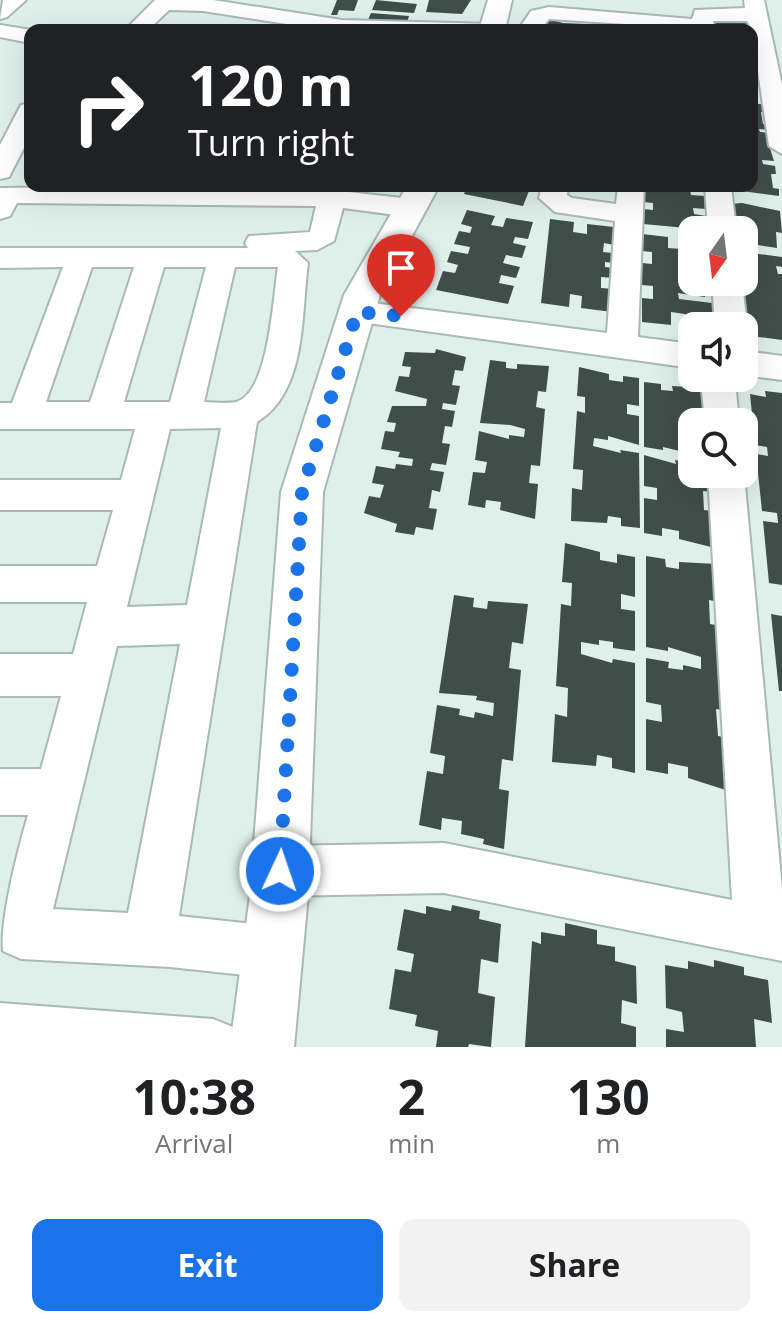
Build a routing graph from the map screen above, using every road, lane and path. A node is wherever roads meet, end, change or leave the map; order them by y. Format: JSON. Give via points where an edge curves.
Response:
{"nodes":[{"id":1,"x":135,"y":0,"type":"edge"},
{"id":2,"x":172,"y":0,"type":"edge"},
{"id":3,"x":500,"y":0,"type":"edge"},
{"id":4,"x":244,"y":5,"type":"edge"},
{"id":5,"x":755,"y":8,"type":"edge"},
{"id":6,"x":216,"y":10,"type":"junction"},
{"id":7,"x":128,"y":24,"type":"edge"},
{"id":8,"x":132,"y":24,"type":"edge"},
{"id":9,"x":205,"y":24,"type":"edge"},
{"id":10,"x":265,"y":24,"type":"edge"},
{"id":11,"x":424,"y":24,"type":"edge"},
{"id":12,"x":494,"y":24,"type":"edge"},
{"id":13,"x":533,"y":24,"type":"edge"},
{"id":14,"x":685,"y":24,"type":"edge"},
{"id":15,"x":703,"y":24,"type":"edge"},
{"id":16,"x":0,"y":31,"type":"edge"},
{"id":17,"x":24,"y":35,"type":"edge"},
{"id":18,"x":24,"y":121,"type":"edge"},
{"id":19,"x":782,"y":146,"type":"edge"},
{"id":20,"x":3,"y":159,"type":"edge"},
{"id":21,"x":140,"y":192,"type":"edge"},
{"id":22,"x":206,"y":192,"type":"edge"},
{"id":23,"x":554,"y":192,"type":"edge"},
{"id":24,"x":710,"y":192,"type":"edge"},
{"id":25,"x":719,"y":192,"type":"edge"},
{"id":26,"x":363,"y":194,"type":"edge"},
{"id":27,"x":417,"y":197,"type":"edge"},
{"id":28,"x":331,"y":198,"type":"junction"},
{"id":29,"x":630,"y":200,"type":"edge"},
{"id":30,"x":0,"y":210,"type":"edge"},
{"id":31,"x":712,"y":216,"type":"edge"},
{"id":32,"x":721,"y":216,"type":"edge"},
{"id":33,"x":0,"y":243,"type":"edge"},
{"id":34,"x":81,"y":257,"type":"junction"},
{"id":35,"x":223,"y":257,"type":"junction"},
{"id":36,"x":0,"y":258,"type":"edge"},
{"id":37,"x":152,"y":258,"type":"junction"},
{"id":38,"x":357,"y":312,"type":"junction"},
{"id":39,"x":622,"y":336,"type":"junction"},
{"id":40,"x":678,"y":337,"type":"edge"},
{"id":41,"x":758,"y":343,"type":"edge"},
{"id":42,"x":782,"y":346,"type":"edge"},
{"id":43,"x":678,"y":352,"type":"edge"},
{"id":44,"x":758,"y":365,"type":"edge"},
{"id":45,"x":782,"y":368,"type":"edge"},
{"id":46,"x":241,"y":415,"type":"junction"},
{"id":47,"x":12,"y":416,"type":"edge"},
{"id":48,"x":103,"y":416,"type":"junction"},
{"id":49,"x":170,"y":416,"type":"junction"},
{"id":50,"x":727,"y":488,"type":"edge"},
{"id":51,"x":0,"y":495,"type":"edge"},
{"id":52,"x":138,"y":495,"type":"junction"},
{"id":53,"x":0,"y":584,"type":"edge"},
{"id":54,"x":114,"y":584,"type":"junction"},
{"id":55,"x":204,"y":624,"type":"junction"},
{"id":56,"x":103,"y":627,"type":"junction"},
{"id":57,"x":0,"y":675,"type":"edge"},
{"id":58,"x":90,"y":675,"type":"junction"},
{"id":59,"x":0,"y":792,"type":"edge"},
{"id":60,"x":59,"y":792,"type":"junction"},
{"id":61,"x":280,"y":871,"type":"junction"},
{"id":62,"x":771,"y":932,"type":"edge"},
{"id":63,"x":11,"y":933,"type":"edge"},
{"id":64,"x":149,"y":941,"type":"junction"},
{"id":65,"x":272,"y":952,"type":"junction"},
{"id":66,"x":0,"y":1030,"type":"edge"},
{"id":67,"x":213,"y":1047,"type":"edge"},
{"id":68,"x":262,"y":1047,"type":"edge"}],
"edges":[{"from":1,"to":7,"type":"street"},
{"from":2,"to":4,"type":"street"},
{"from":3,"to":12,"type":"street"},
{"from":4,"to":11,"type":"street"},
{"from":5,"to":15,"type":"street","via":[[702,14]]},
{"from":5,"to":19,"type":"street"},
{"from":6,"to":8,"type":"street","via":[[164,3]]},
{"from":6,"to":9,"type":"street"},
{"from":6,"to":10,"type":"street"},
{"from":13,"to":14,"type":"street","via":[[538,15],[549,13]]},
{"from":16,"to":17,"type":"street"},
{"from":18,"to":20,"type":"street"},
{"from":21,"to":30,"type":"street","via":[[7,195]]},
{"from":22,"to":28,"type":"street"},
{"from":23,"to":29,"type":"street","via":[[553,198],[565,206]]},
{"from":24,"to":31,"type":"street"},
{"from":25,"to":32,"type":"street"},
{"from":26,"to":27,"type":"street"},
{"from":26,"to":28,"type":"street"},
{"from":27,"to":38,"type":"street"},
{"from":28,"to":33,"type":"street","via":[[324,235],[313,243]]},
{"from":29,"to":39,"type":"street"},
{"from":34,"to":36,"type":"street"},
{"from":34,"to":37,"type":"street"},
{"from":34,"to":47,"type":"street"},
{"from":35,"to":37,"type":"street"},
{"from":35,"to":46,"type":"street","via":[[283,257],[293,263],[276,381],[258,405]]},
{"from":35,"to":49,"type":"street"},
{"from":37,"to":48,"type":"street"},
{"from":38,"to":39,"type":"street"},
{"from":38,"to":61,"type":"street","via":[[302,492]]},
{"from":39,"to":40,"type":"street"},
{"from":39,"to":43,"type":"street"},
{"from":41,"to":42,"type":"street"},
{"from":44,"to":45,"type":"street"},
{"from":46,"to":49,"type":"street"},
{"from":46,"to":55,"type":"street"},
{"from":47,"to":48,"type":"street"},
{"from":48,"to":49,"type":"street"},
{"from":49,"to":52,"type":"street"},
{"from":50,"to":62,"type":"street"},
{"from":51,"to":52,"type":"street"},
{"from":52,"to":54,"type":"street"},
{"from":53,"to":54,"type":"street"},
{"from":54,"to":56,"type":"street"},
{"from":55,"to":56,"type":"street"},
{"from":55,"to":64,"type":"street"},
{"from":56,"to":58,"type":"street"},
{"from":57,"to":58,"type":"street"},
{"from":58,"to":60,"type":"street"},
{"from":59,"to":60,"type":"street"},
{"from":60,"to":63,"type":"street"},
{"from":61,"to":62,"type":"street","via":[[444,868]]},
{"from":61,"to":65,"type":"street"},
{"from":63,"to":64,"type":"street"},
{"from":64,"to":65,"type":"street"},
{"from":65,"to":68,"type":"street"},
{"from":66,"to":67,"type":"street"}]}
